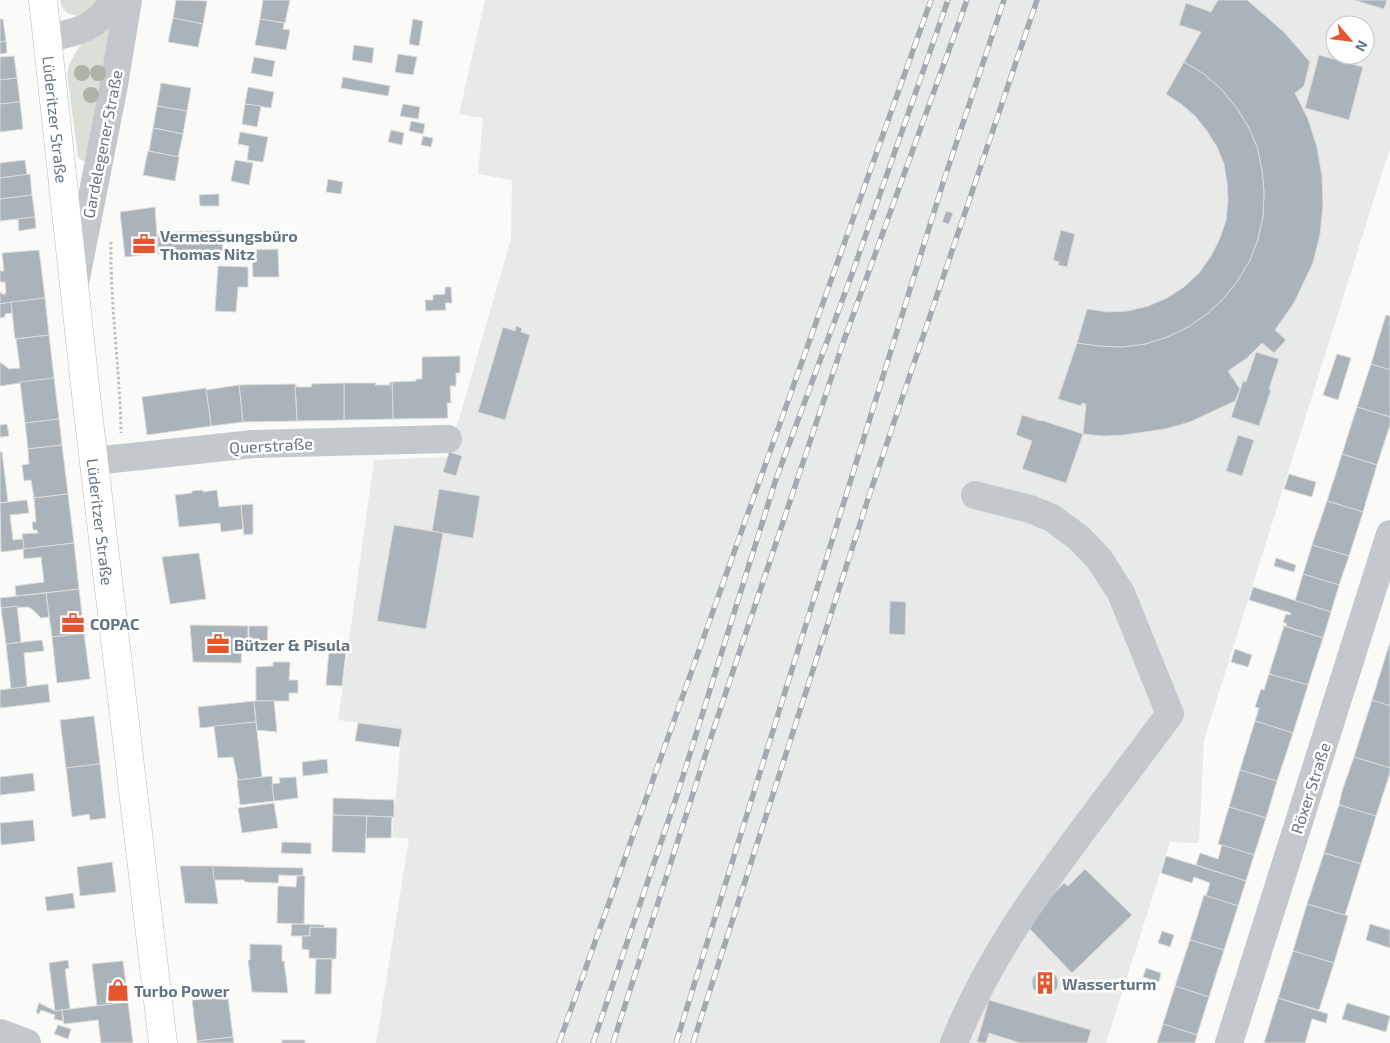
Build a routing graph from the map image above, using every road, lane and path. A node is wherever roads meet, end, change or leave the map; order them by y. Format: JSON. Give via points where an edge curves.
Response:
{"nodes":[{"id":1,"x":42,"y":0,"type":"edge"},
{"id":2,"x":114,"y":0,"type":"edge"},
{"id":3,"x":128,"y":0,"type":"edge"},
{"id":4,"x":47,"y":38,"type":"junction"},
{"id":5,"x":111,"y":235,"type":"dead end"},
{"id":6,"x":75,"y":287,"type":"junction"},
{"id":7,"x":448,"y":439,"type":"dead end"},
{"id":8,"x":107,"y":460,"type":"junction"},
{"id":9,"x":975,"y":495,"type":"dead end"},
{"id":10,"x":1390,"y":534,"type":"edge"},
{"id":11,"x":0,"y":1033,"type":"edge"},
{"id":12,"x":27,"y":1043,"type":"edge"},
{"id":13,"x":163,"y":1043,"type":"edge"},
{"id":14,"x":954,"y":1043,"type":"edge"},
{"id":15,"x":1229,"y":1043,"type":"edge"}],
"edges":[{"from":1,"to":4,"type":"main road","name":"Lüderitzer Straße"},
{"from":2,"to":4,"type":"street","via":[[92,26]]},
{"from":3,"to":6,"type":"street","name":"Gardelegener Straße"},
{"from":4,"to":6,"type":"main road","name":"Lüderitzer Straße"},
{"from":5,"to":8,"type":"path","via":[[120,400]]},
{"from":6,"to":8,"type":"main road","name":"Lüderitzer Straße"},
{"from":7,"to":8,"type":"street","name":"Querstraße","via":[[253,444]]},
{"from":8,"to":13,"type":"main road","name":"Lüderitzer Straße"},
{"from":9,"to":14,"type":"street","via":[[1052,518],[1079,538],[1100,560],[1121,593],[1170,714],[1034,895],[994,959],[964,1015]]},
{"from":10,"to":15,"type":"street","name":"Röxer Straße"},
{"from":11,"to":12,"type":"street"}]}
